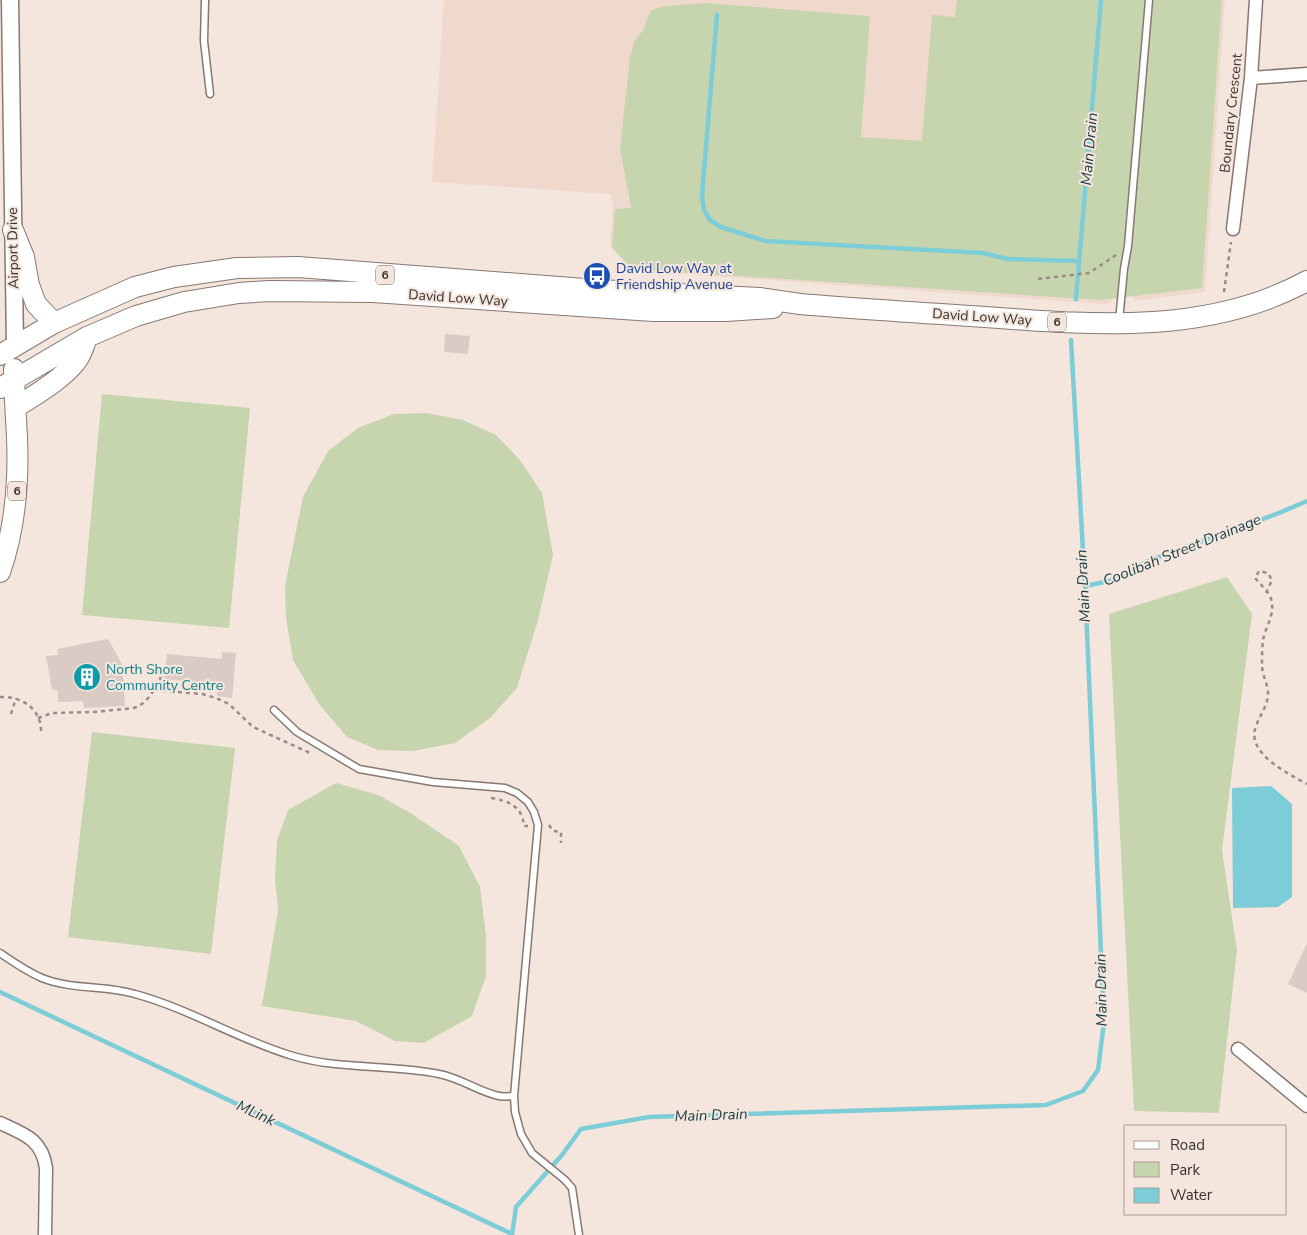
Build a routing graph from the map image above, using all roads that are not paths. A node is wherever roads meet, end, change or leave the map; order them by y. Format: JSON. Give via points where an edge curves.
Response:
{"nodes":[{"id":1,"x":10,"y":0,"type":"edge"},
{"id":2,"x":206,"y":0,"type":"edge"},
{"id":3,"x":1148,"y":0,"type":"edge"},
{"id":4,"x":1256,"y":0,"type":"edge"},
{"id":5,"x":1307,"y":74,"type":"edge"},
{"id":6,"x":1251,"y":78,"type":"junction"},
{"id":7,"x":210,"y":94,"type":"dead end"},
{"id":8,"x":1233,"y":229,"type":"road end"},
{"id":9,"x":13,"y":230,"type":"junction"},
{"id":10,"x":1307,"y":281,"type":"edge"},
{"id":11,"x":653,"y":302,"type":"junction"},
{"id":12,"x":54,"y":323,"type":"junction"},
{"id":13,"x":1119,"y":324,"type":"junction"},
{"id":14,"x":87,"y":337,"type":"junction"},
{"id":15,"x":7,"y":351,"type":"edge"},
{"id":16,"x":7,"y":384,"type":"edge"},
{"id":17,"x":16,"y":407,"type":"junction"},
{"id":18,"x":0,"y":572,"type":"edge"},
{"id":19,"x":274,"y":710,"type":"dead end"},
{"id":20,"x":0,"y":953,"type":"edge"},
{"id":21,"x":1238,"y":1049,"type":"dead end"},
{"id":22,"x":514,"y":1096,"type":"junction"},
{"id":23,"x":1307,"y":1106,"type":"edge"},
{"id":24,"x":0,"y":1123,"type":"edge"},
{"id":25,"x":45,"y":1235,"type":"edge"},
{"id":26,"x":579,"y":1235,"type":"edge"}],
"edges":[{"from":1,"to":9,"type":"street","name":"Airport Drive"},
{"from":2,"to":7,"type":"lane","via":[[204,41]]},
{"from":3,"to":13,"type":"lane"},
{"from":4,"to":6,"type":"street","name":"Boundary Crescent"},
{"from":5,"to":6,"type":"street"},
{"from":6,"to":8,"type":"street","name":"Boundary Crescent"},
{"from":9,"to":12,"type":"main road","via":[[36,304]]},
{"from":9,"to":15,"type":"street","name":"Airport Drive"},
{"from":10,"to":13,"type":"main road","name":"David Low Way","number":"6","via":[[1247,307],[1210,316]]},
{"from":11,"to":12,"type":"main road","name":"David Low Way","number":"6","via":[[298,267],[237,268],[174,277],[135,287]]},
{"from":11,"to":13,"type":"main road","name":"David Low Way","number":"6","via":[[761,310],[800,304]]},
{"from":11,"to":14,"type":"main road","name":"David Low Way","number":"6","via":[[269,291],[212,296],[168,306]]},
{"from":12,"to":15,"type":"main road","name":"David Low Way","number":"6"},
{"from":14,"to":16,"type":"main road","name":"David Low Way"},
{"from":14,"to":17,"type":"main road","via":[[80,356],[64,373]]},
{"from":15,"to":16,"type":"main road"},
{"from":16,"to":17,"type":"main road"},
{"from":17,"to":18,"type":"main road","number":"6","via":[[17,495],[9,543]]},
{"from":19,"to":22,"type":"lane","via":[[297,732],[359,769],[433,782],[505,788],[528,802],[538,824]]},
{"from":20,"to":22,"type":"lane","via":[[42,978],[135,994],[294,1056],[438,1073],[500,1096]]},
{"from":21,"to":23,"type":"street"},
{"from":22,"to":26,"type":"lane","via":[[521,1134],[532,1152],[572,1188]]},
{"from":24,"to":25,"type":"street","via":[[33,1140],[45,1158]]}]}
